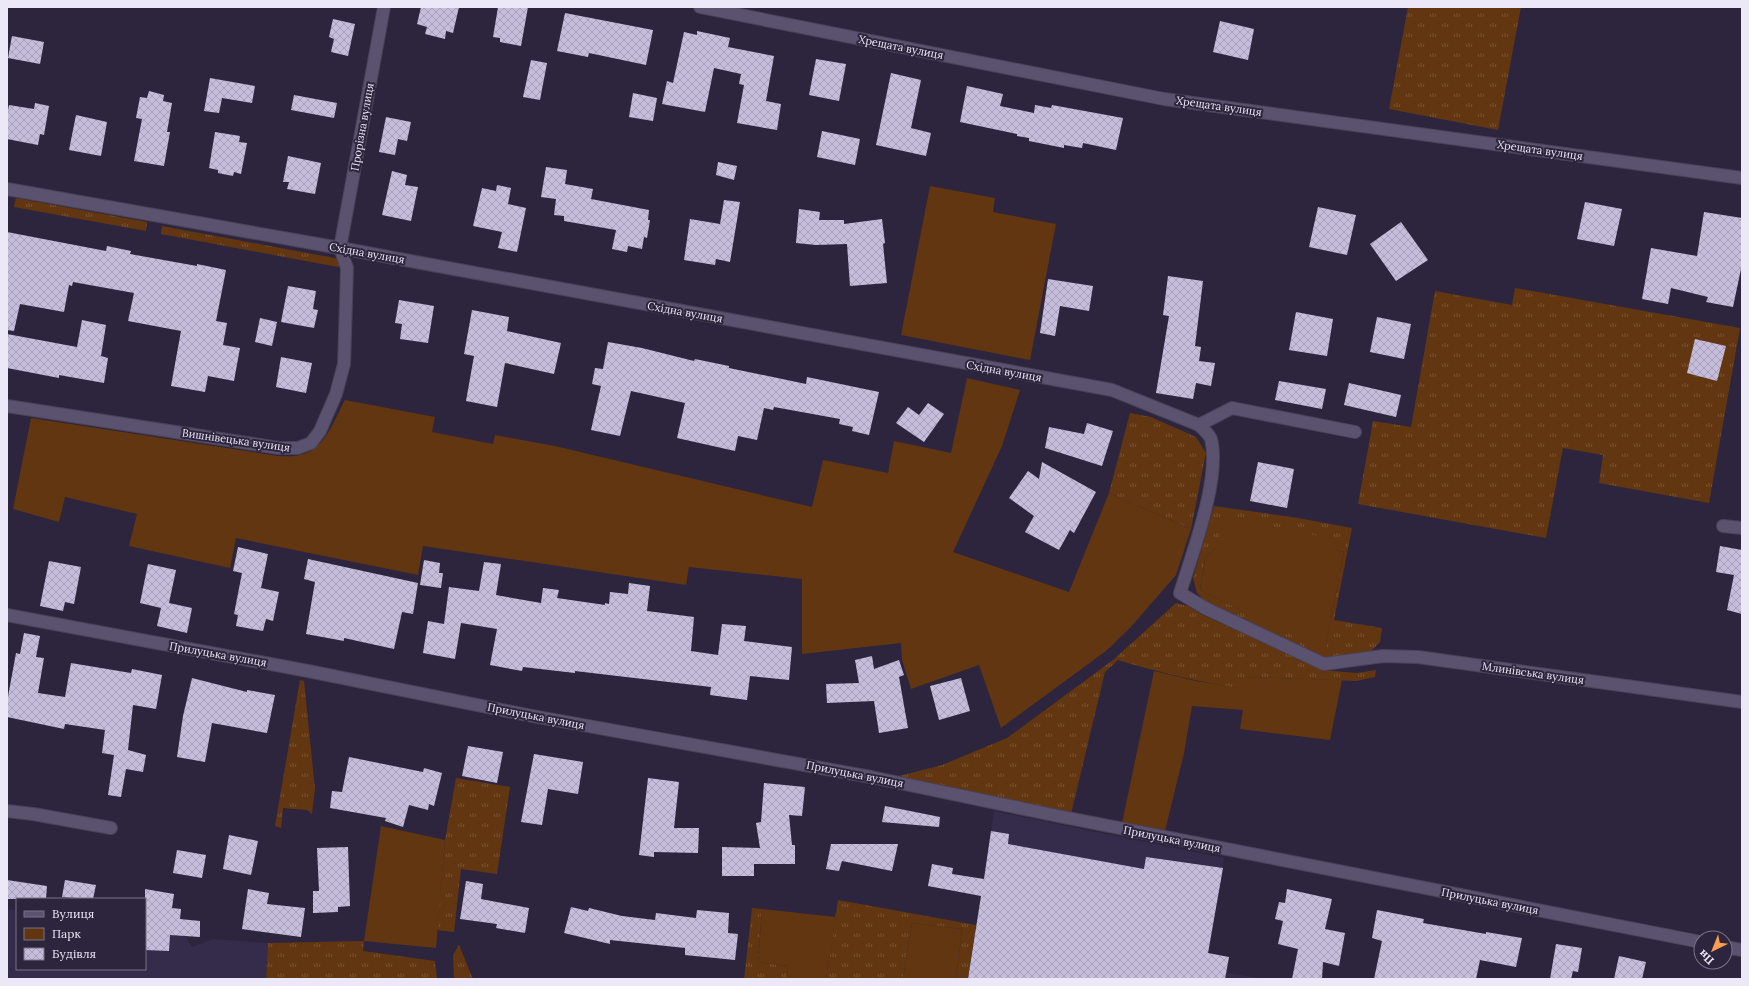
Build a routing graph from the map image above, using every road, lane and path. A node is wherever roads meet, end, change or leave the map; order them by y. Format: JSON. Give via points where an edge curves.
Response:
{"nodes":[{"id":1,"x":384,"y":7,"type":"edge"},
{"id":2,"x":700,"y":7,"type":"edge"},
{"id":3,"x":1742,"y":178,"type":"edge"},
{"id":4,"x":7,"y":189,"type":"edge"},
{"id":5,"x":340,"y":248,"type":"junction"},
{"id":6,"x":7,"y":406,"type":"edge"},
{"id":7,"x":1200,"y":425,"type":"junction"},
{"id":8,"x":1355,"y":432,"type":"dead end"},
{"id":9,"x":1723,"y":526,"type":"dead end"},
{"id":10,"x":1742,"y":528,"type":"edge"},
{"id":11,"x":7,"y":616,"type":"edge"},
{"id":12,"x":1742,"y":702,"type":"edge"},
{"id":13,"x":7,"y":811,"type":"edge"},
{"id":14,"x":111,"y":828,"type":"dead end"},
{"id":15,"x":1693,"y":940,"type":"edge"}],
"edges":[{"from":1,"to":5,"type":"street","name":"Прорізна вулиця"},
{"from":2,"to":3,"type":"street","name":"Хрещата вулиця","via":[[1164,99]]},
{"from":4,"to":5,"type":"street","name":"Східна вулиця"},
{"from":5,"to":6,"type":"street","name":"Вишнівецька вулиця","via":[[347,268],[344,364],[336,394],[320,431],[311,443],[298,448],[279,448]]},
{"from":5,"to":7,"type":"street","name":"Східна вулиця","via":[[1112,390]]},
{"from":7,"to":8,"type":"street","via":[[1232,408]]},
{"from":7,"to":12,"type":"street","name":"Млинівська вулиця","via":[[1211,438],[1213,470],[1199,532],[1180,593],[1205,608],[1324,664],[1383,656],[1418,657]]},
{"from":9,"to":10,"type":"street"},
{"from":11,"to":15,"type":"street","name":"Прилуцька вулиця","via":[[303,670],[527,715],[872,777],[1066,818]]},
{"from":13,"to":14,"type":"street"}]}
